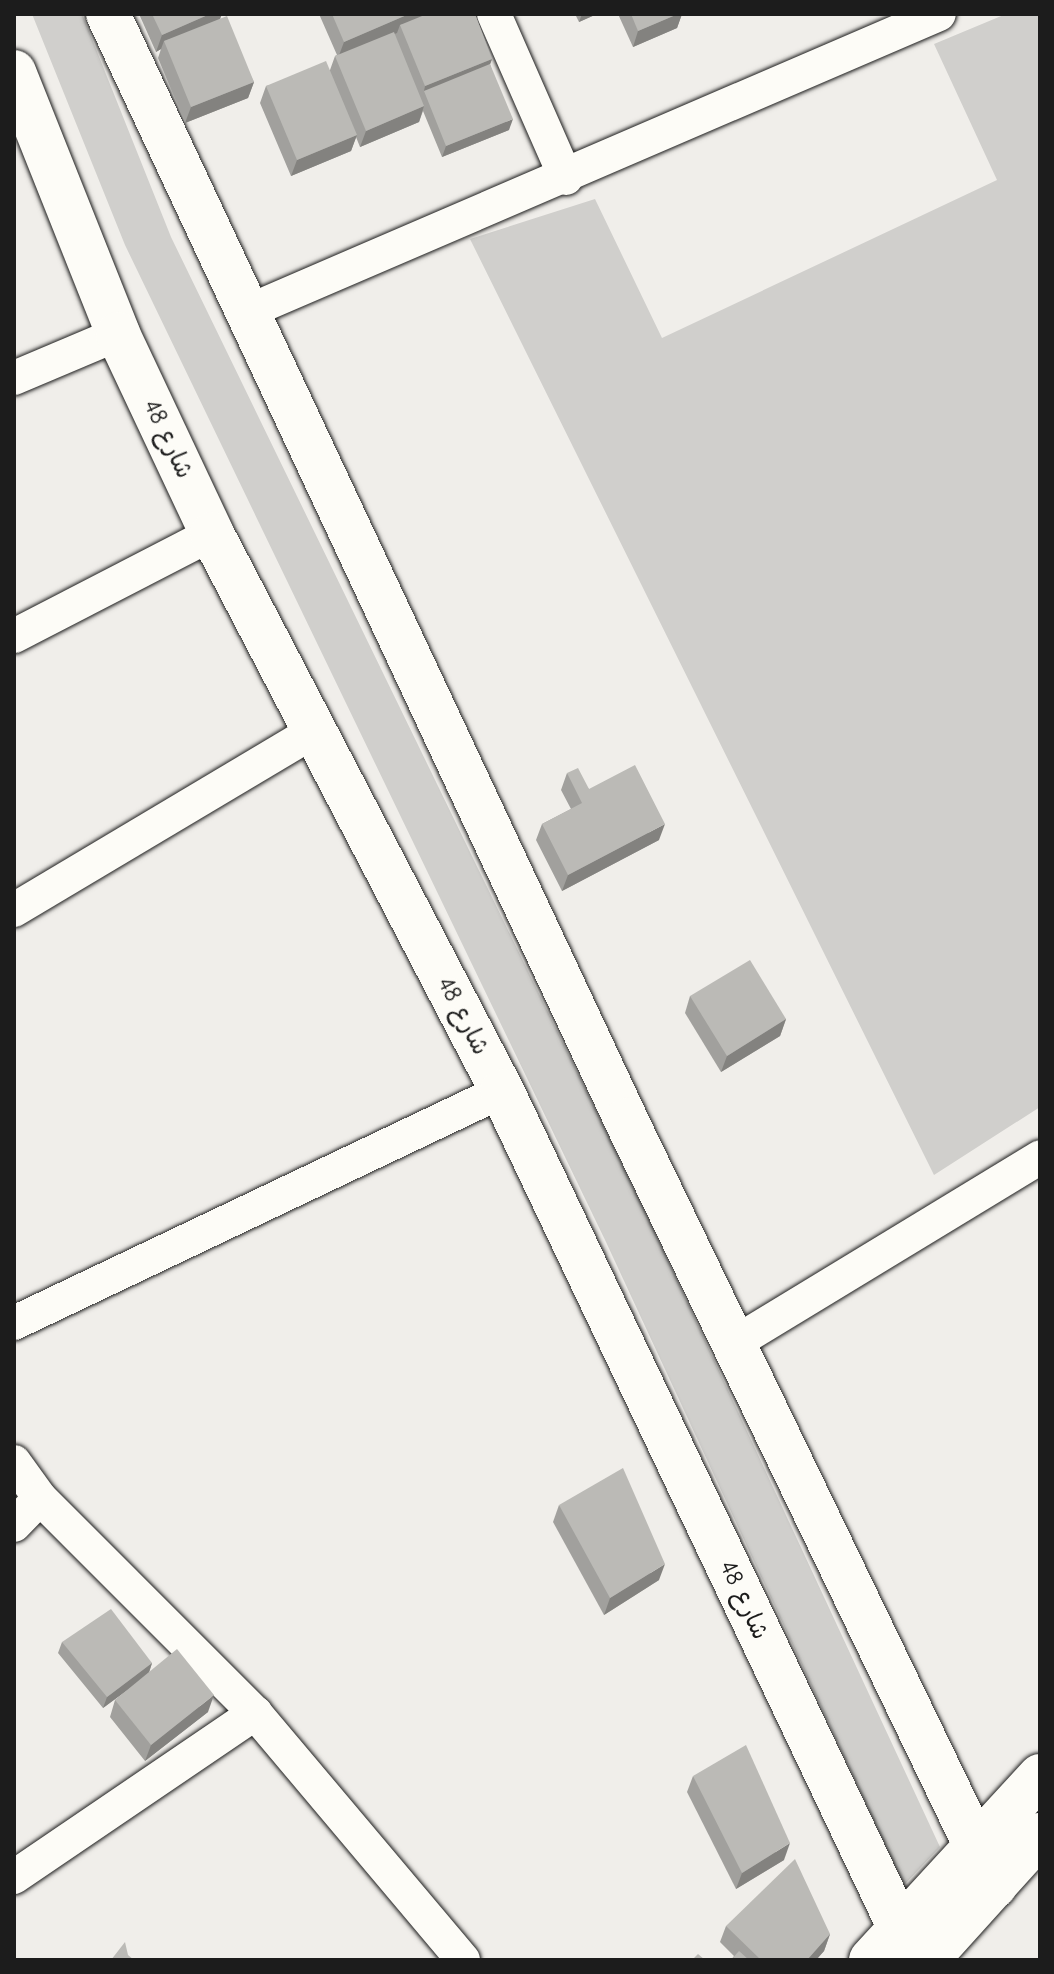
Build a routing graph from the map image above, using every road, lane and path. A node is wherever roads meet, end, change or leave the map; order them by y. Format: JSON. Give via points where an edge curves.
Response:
{"nodes":[{"id":1,"x":108,"y":14,"type":"edge"},
{"id":2,"x":494,"y":14,"type":"edge"},
{"id":3,"x":939,"y":14,"type":"edge"},
{"id":4,"x":16,"y":83,"type":"edge"},
{"id":5,"x":566,"y":178,"type":"junction"},
{"id":6,"x":249,"y":311,"type":"junction"},
{"id":7,"x":118,"y":334,"type":"junction"},
{"id":8,"x":14,"y":378,"type":"edge"},
{"id":9,"x":212,"y":534,"type":"junction"},
{"id":10,"x":14,"y":636,"type":"edge"},
{"id":11,"x":316,"y":730,"type":"junction"},
{"id":12,"x":14,"y":910,"type":"edge"},
{"id":13,"x":502,"y":1091,"type":"junction"},
{"id":14,"x":1040,"y":1157,"type":"edge"},
{"id":15,"x":14,"y":1323,"type":"edge"},
{"id":16,"x":733,"y":1344,"type":"junction"},
{"id":17,"x":14,"y":1462,"type":"edge"},
{"id":18,"x":40,"y":1498,"type":"junction"},
{"id":19,"x":14,"y":1525,"type":"edge"},
{"id":20,"x":255,"y":1713,"type":"junction"},
{"id":21,"x":1040,"y":1776,"type":"edge"},
{"id":22,"x":1040,"y":1835,"type":"edge"},
{"id":23,"x":973,"y":1844,"type":"junction"},
{"id":24,"x":14,"y":1877,"type":"edge"},
{"id":25,"x":995,"y":1886,"type":"junction"},
{"id":26,"x":894,"y":1950,"type":"edge"},
{"id":27,"x":463,"y":1960,"type":"edge"},
{"id":28,"x":927,"y":1960,"type":"edge"}],
"edges":[{"from":1,"to":6,"type":"main road"},
{"from":2,"to":5,"type":"street"},
{"from":3,"to":5,"type":"street"},
{"from":4,"to":7,"type":"main road","name":"48 شارع"},
{"from":5,"to":6,"type":"street"},
{"from":6,"to":16,"type":"main road"},
{"from":7,"to":8,"type":"street"},
{"from":7,"to":9,"type":"main road","name":"48 شارع"},
{"from":9,"to":10,"type":"street"},
{"from":9,"to":11,"type":"main road","name":"48 شارع"},
{"from":11,"to":12,"type":"street"},
{"from":11,"to":13,"type":"main road","name":"48 شارع"},
{"from":13,"to":15,"type":"street"},
{"from":13,"to":26,"type":"main road","name":"48 شارع"},
{"from":14,"to":16,"type":"street"},
{"from":16,"to":23,"type":"main road"},
{"from":17,"to":18,"type":"street"},
{"from":18,"to":19,"type":"street"},
{"from":18,"to":20,"type":"street"},
{"from":20,"to":24,"type":"street"},
{"from":20,"to":27,"type":"street"},
{"from":21,"to":23,"type":"main road"},
{"from":22,"to":25,"type":"main road"},
{"from":23,"to":25,"type":"main road"},
{"from":23,"to":26,"type":"main road"},
{"from":25,"to":28,"type":"main road"}]}
